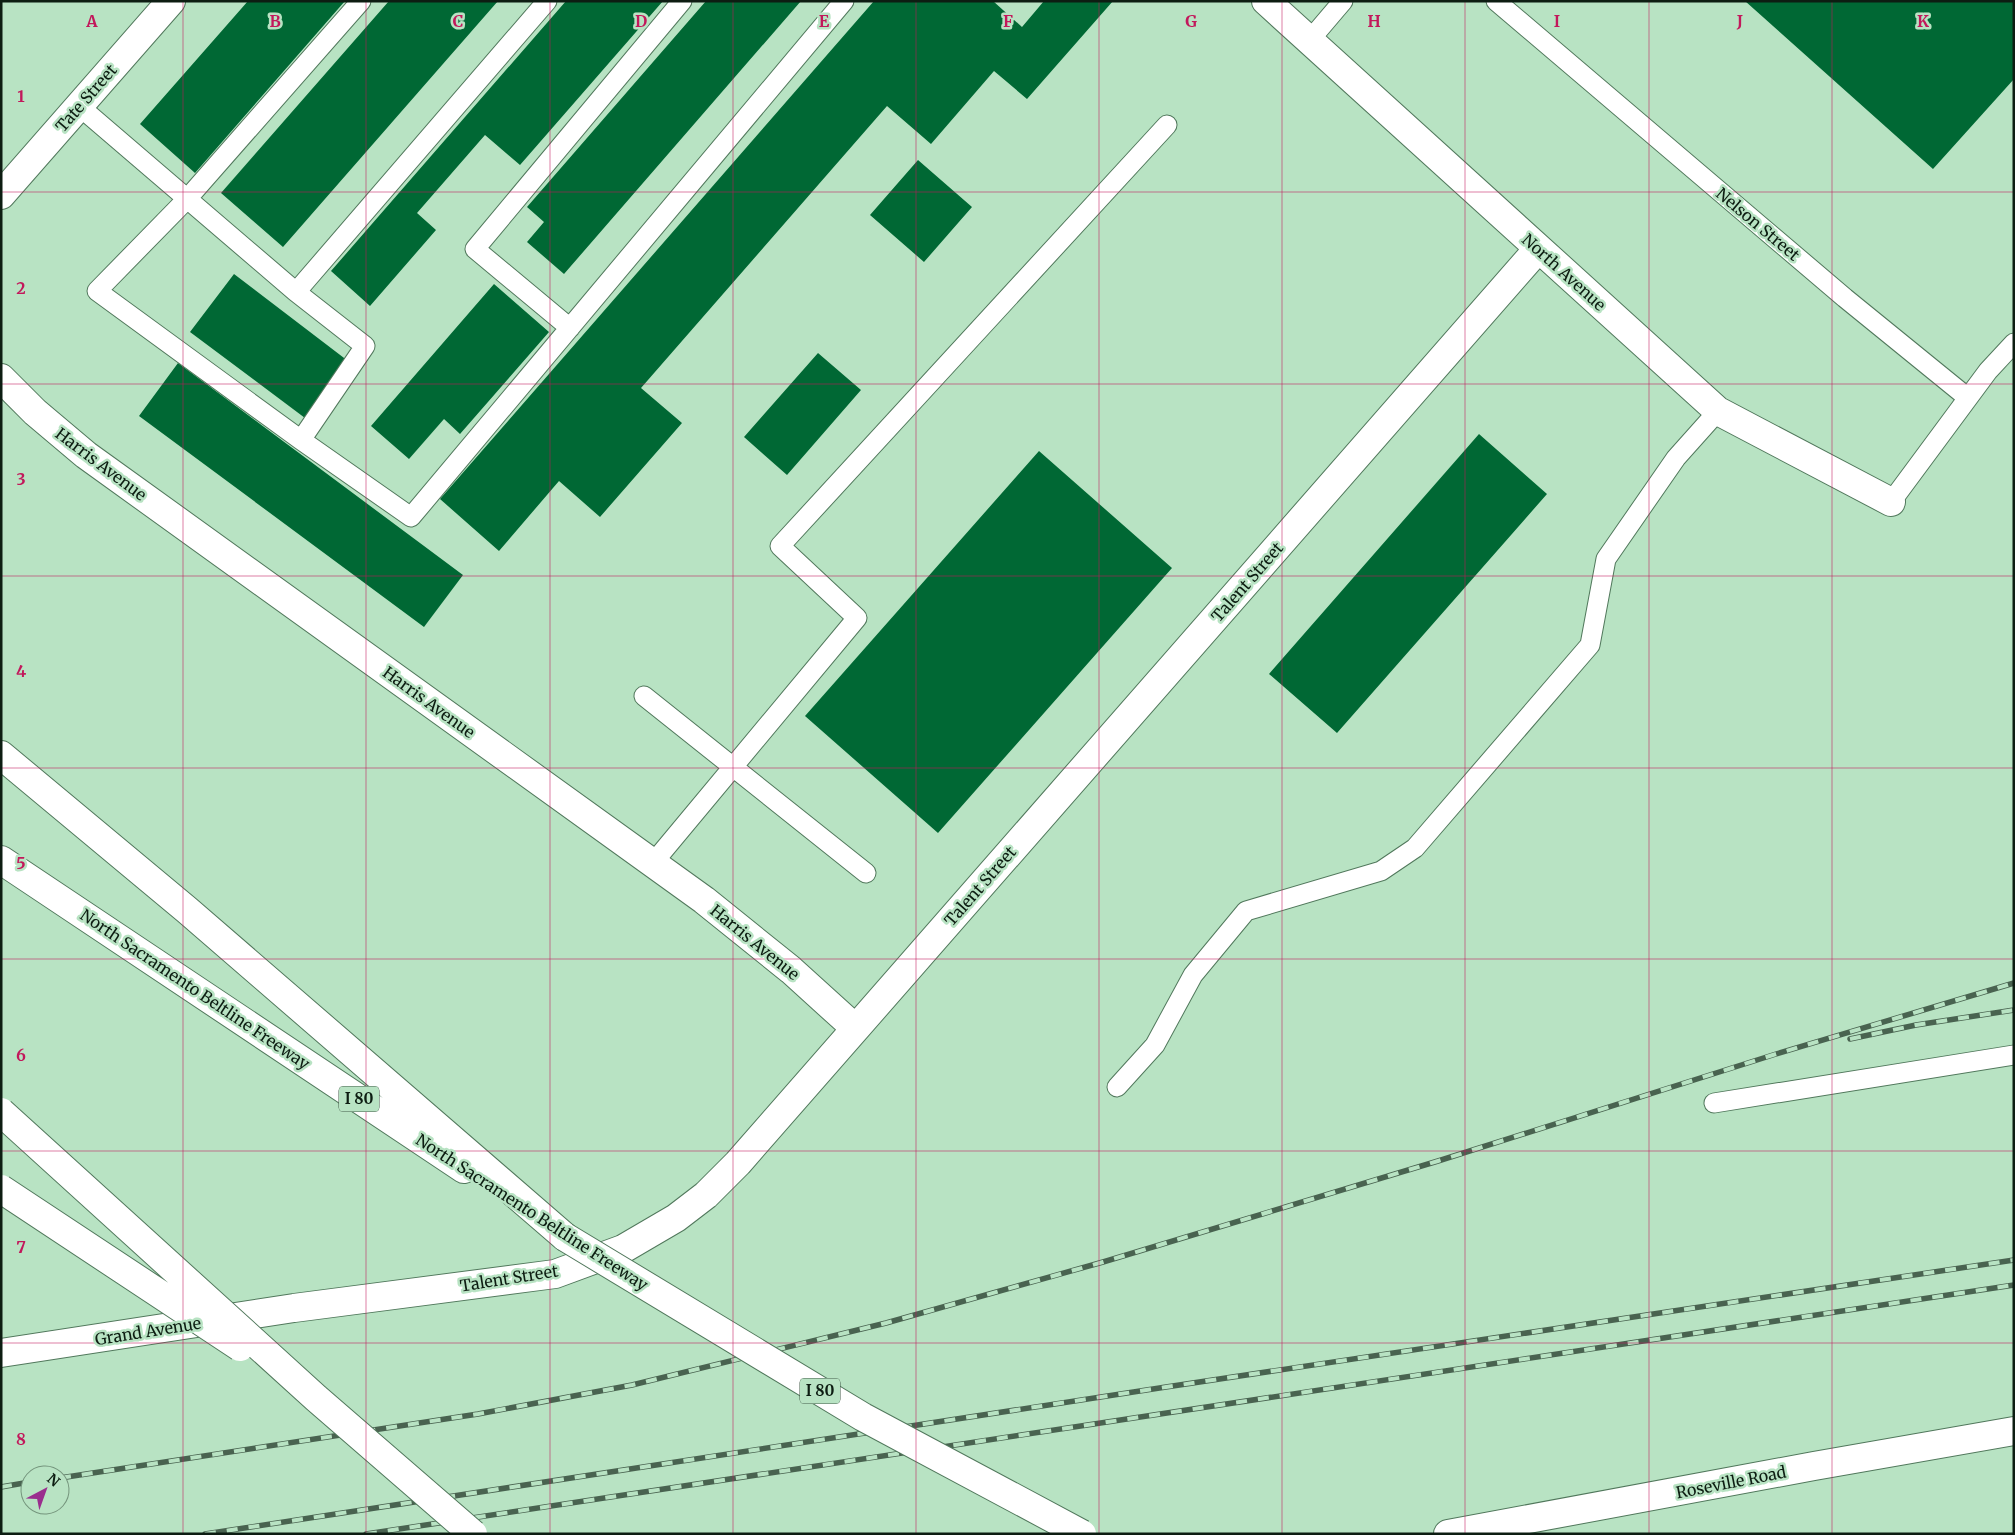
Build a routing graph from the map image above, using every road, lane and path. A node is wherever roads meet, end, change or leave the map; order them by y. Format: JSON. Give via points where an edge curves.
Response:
{"nodes":[{"id":1,"x":171,"y":1,"type":"edge"},
{"id":2,"x":361,"y":1,"type":"edge"},
{"id":3,"x":547,"y":1,"type":"edge"},
{"id":4,"x":682,"y":1,"type":"edge"},
{"id":5,"x":844,"y":1,"type":"edge"},
{"id":6,"x":1266,"y":1,"type":"edge"},
{"id":7,"x":1343,"y":1,"type":"edge"},
{"id":8,"x":1496,"y":1,"type":"edge"},
{"id":9,"x":1309,"y":40,"type":"junction"},
{"id":10,"x":80,"y":106,"type":"junction"},
{"id":11,"x":1167,"y":125,"type":"dead end"},
{"id":12,"x":1,"y":195,"type":"edge"},
{"id":13,"x":187,"y":199,"type":"junction"},
{"id":14,"x":1538,"y":249,"type":"junction"},
{"id":15,"x":296,"y":292,"type":"junction"},
{"id":16,"x":570,"y":328,"type":"junction"},
{"id":17,"x":2014,"y":342,"type":"edge"},
{"id":18,"x":1,"y":378,"type":"edge"},
{"id":19,"x":1968,"y":398,"type":"junction"},
{"id":20,"x":1718,"y":411,"type":"junction"},
{"id":21,"x":301,"y":440,"type":"junction"},
{"id":22,"x":1891,"y":502,"type":"joint"},
{"id":23,"x":644,"y":696,"type":"dead end"},
{"id":24,"x":1,"y":755,"type":"edge"},
{"id":25,"x":733,"y":766,"type":"junction"},
{"id":26,"x":1,"y":860,"type":"edge"},
{"id":27,"x":653,"y":863,"type":"junction"},
{"id":28,"x":866,"y":873,"type":"dead end"},
{"id":29,"x":855,"y":1028,"type":"junction"},
{"id":30,"x":2014,"y":1055,"type":"edge"},
{"id":31,"x":1117,"y":1087,"type":"dead end"},
{"id":32,"x":1714,"y":1103,"type":"dead end"},
{"id":33,"x":1,"y":1112,"type":"edge"},
{"id":34,"x":1,"y":1189,"type":"edge"},
{"id":35,"x":565,"y":1237,"type":"junction"},
{"id":36,"x":294,"y":1308,"type":"joint"},
{"id":37,"x":1,"y":1354,"type":"edge"},
{"id":38,"x":316,"y":1398,"type":"junction"},
{"id":39,"x":2014,"y":1431,"type":"edge"},
{"id":40,"x":473,"y":1534,"type":"edge"},
{"id":41,"x":1082,"y":1534,"type":"edge"},
{"id":42,"x":1448,"y":1534,"type":"edge"}],
"edges":[{"from":1,"to":10,"type":"main road","name":"Tate Street"},
{"from":2,"to":13,"type":"lane"},
{"from":3,"to":15,"type":"lane"},
{"from":4,"to":16,"type":"lane","via":[[475,249]]},
{"from":5,"to":16,"type":"lane"},
{"from":6,"to":9,"type":"main road","name":"North Avenue"},
{"from":7,"to":9,"type":"lane"},
{"from":8,"to":19,"type":"lane","name":"Nelson Street","via":[[1845,298]]},
{"from":9,"to":14,"type":"main road","name":"North Avenue"},
{"from":10,"to":12,"type":"main road","name":"Tate Street"},
{"from":10,"to":13,"type":"lane"},
{"from":11,"to":25,"type":"lane","via":[[780,546],[857,618]]},
{"from":13,"to":15,"type":"lane"},
{"from":13,"to":21,"type":"lane","via":[[97,291]]},
{"from":14,"to":20,"type":"main road","name":"North Avenue"},
{"from":14,"to":29,"type":"main road","name":"Talent Street"},
{"from":15,"to":21,"type":"lane","via":[[365,346]]},
{"from":16,"to":21,"type":"lane","via":[[411,517]]},
{"from":17,"to":19,"type":"lane"},
{"from":18,"to":27,"type":"main road","name":"Harris Avenue","via":[[86,455]]},
{"from":19,"to":22,"type":"lane"},
{"from":20,"to":22,"type":"main road","name":"North Avenue"},
{"from":20,"to":31,"type":"lane","via":[[1676,458],[1606,560],[1590,645],[1415,848],[1382,871],[1246,911],[1193,975],[1154,1045]]},
{"from":23,"to":25,"type":"lane"},
{"from":24,"to":35,"type":"main road","via":[[187,910]]},
{"from":25,"to":27,"type":"lane"},
{"from":25,"to":28,"type":"lane"},
{"from":26,"to":35,"type":"main road","name":"North Sacramento Beltline Freeway","number":"I 80"},
{"from":27,"to":29,"type":"main road","name":"Harris Avenue","via":[[791,970]]},
{"from":29,"to":36,"type":"main road","name":"Talent Street","via":[[738,1163],[706,1195],[624,1250],[555,1274]]},
{"from":30,"to":32,"type":"lane"},
{"from":33,"to":38,"type":"main road","bridge":true},
{"from":34,"to":38,"type":"main road","bridge":true},
{"from":35,"to":41,"type":"main road","name":"North Sacramento Beltline Freeway","number":"I 80","bridge":true,"via":[[863,1417]]},
{"from":36,"to":37,"type":"main road","name":"Grand Avenue"},
{"from":38,"to":40,"type":"main road","bridge":true},
{"from":39,"to":42,"type":"main road","name":"Roseville Road"}]}
